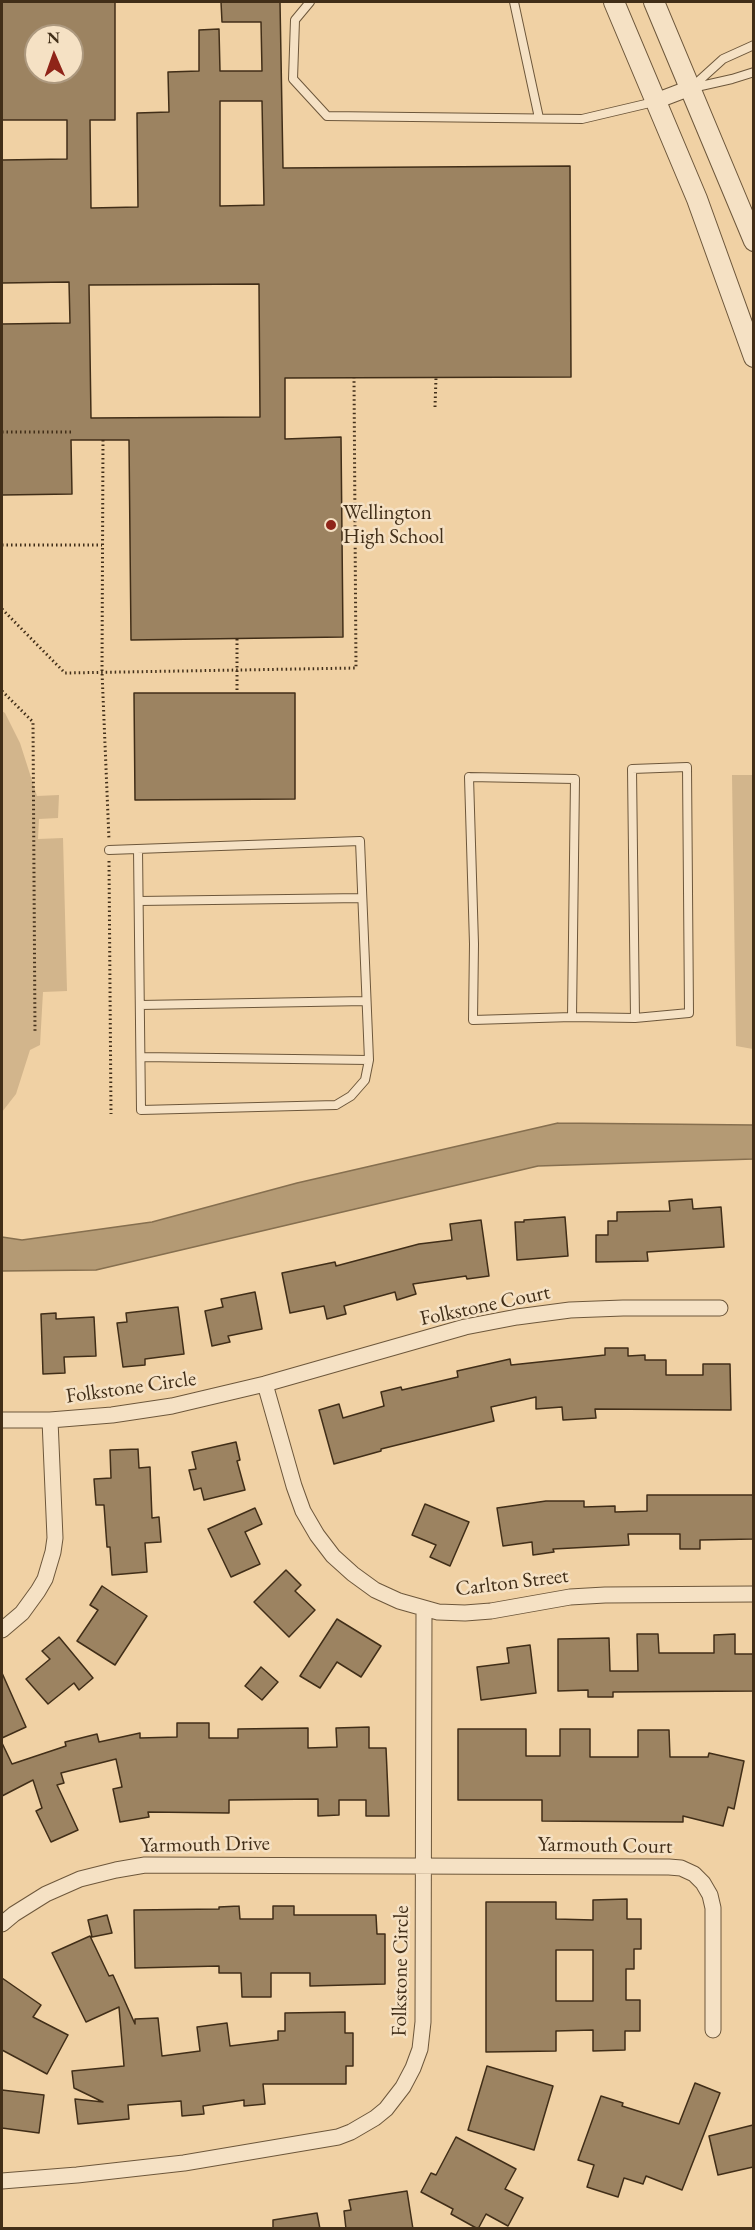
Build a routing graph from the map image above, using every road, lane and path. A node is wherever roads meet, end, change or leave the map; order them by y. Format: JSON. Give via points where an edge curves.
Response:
{"nodes":[{"id":1,"x":310,"y":2,"type":"edge"},
{"id":2,"x":514,"y":2,"type":"edge"},
{"id":3,"x":614,"y":2,"type":"edge"},
{"id":4,"x":654,"y":2,"type":"edge"},
{"id":5,"x":753,"y":38,"type":"edge"},
{"id":6,"x":750,"y":47,"type":"edge"},
{"id":7,"x":753,"y":72,"type":"edge"},
{"id":8,"x":690,"y":88,"type":"junction"},
{"id":9,"x":656,"y":101,"type":"junction"},
{"id":10,"x":539,"y":118,"type":"junction"},
{"id":11,"x":753,"y":241,"type":"edge"},
{"id":12,"x":753,"y":357,"type":"edge"},
{"id":13,"x":354,"y":378,"type":"dead end"},
{"id":14,"x":436,"y":378,"type":"dead end"},
{"id":15,"x":435,"y":407,"type":"dead end"},
{"id":16,"x":2,"y":432,"type":"edge"},
{"id":17,"x":71,"y":432,"type":"dead end"},
{"id":18,"x":103,"y":440,"type":"dead end"},
{"id":19,"x":2,"y":545,"type":"edge"},
{"id":20,"x":102,"y":545,"type":"junction"},
{"id":21,"x":2,"y":609,"type":"edge"},
{"id":22,"x":237,"y":639,"type":"dead end"},
{"id":23,"x":238,"y":670,"type":"junction"},
{"id":24,"x":102,"y":672,"type":"junction"},
{"id":25,"x":2,"y":691,"type":"edge"},
{"id":26,"x":237,"y":693,"type":"dead end"},
{"id":27,"x":138,"y":849,"type":"junction"},
{"id":28,"x":109,"y":850,"type":"junction"},
{"id":29,"x":362,"y":897,"type":"junction"},
{"id":30,"x":139,"y":901,"type":"junction"},
{"id":31,"x":366,"y":1001,"type":"junction"},
{"id":32,"x":140,"y":1005,"type":"junction"},
{"id":33,"x":572,"y":1017,"type":"junction"},
{"id":34,"x":635,"y":1018,"type":"junction"},
{"id":35,"x":35,"y":1032,"type":"dead end"},
{"id":36,"x":141,"y":1057,"type":"junction"},
{"id":37,"x":369,"y":1060,"type":"junction"},
{"id":38,"x":111,"y":1114,"type":"dead end"},
{"id":39,"x":720,"y":1308,"type":"dead end"},
{"id":40,"x":265,"y":1384,"type":"junction"},
{"id":41,"x":2,"y":1420,"type":"edge"},
{"id":42,"x":50,"y":1420,"type":"junction"},
{"id":43,"x":753,"y":1594,"type":"edge"},
{"id":44,"x":424,"y":1609,"type":"junction"},
{"id":45,"x":2,"y":1630,"type":"edge"},
{"id":46,"x":424,"y":1866,"type":"junction"},
{"id":47,"x":2,"y":1924,"type":"edge"},
{"id":48,"x":713,"y":2030,"type":"dead end"},
{"id":49,"x":2,"y":2181,"type":"edge"}],
"edges":[{"from":1,"to":10,"type":"lane","via":[[295,20],[293,79],[327,116]]},
{"from":2,"to":10,"type":"lane"},
{"from":3,"to":9,"type":"street"},
{"from":4,"to":8,"type":"street"},
{"from":5,"to":6,"type":"lane"},
{"from":6,"to":8,"type":"lane","via":[[723,59]]},
{"from":7,"to":8,"type":"lane"},
{"from":8,"to":9,"type":"street"},
{"from":8,"to":11,"type":"street"},
{"from":9,"to":10,"type":"lane","via":[[582,118]]},
{"from":9,"to":12,"type":"street","via":[[697,199]]},
{"from":13,"to":23,"type":"path","via":[[356,668]]},
{"from":14,"to":15,"type":"path"},
{"from":16,"to":17,"type":"path"},
{"from":18,"to":20,"type":"path"},
{"from":19,"to":20,"type":"path"},
{"from":20,"to":24,"type":"path"},
{"from":21,"to":24,"type":"path","via":[[65,673]]},
{"from":22,"to":23,"type":"path"},
{"from":23,"to":24,"type":"path"},
{"from":23,"to":26,"type":"path"},
{"from":24,"to":28,"type":"path"},
{"from":25,"to":35,"type":"path","via":[[33,722]]},
{"from":27,"to":28,"type":"lane"},
{"from":27,"to":29,"type":"lane","via":[[360,841]]},
{"from":27,"to":30,"type":"lane"},
{"from":28,"to":38,"type":"path"},
{"from":29,"to":30,"type":"lane"},
{"from":29,"to":31,"type":"lane"},
{"from":30,"to":32,"type":"lane"},
{"from":31,"to":32,"type":"lane"},
{"from":31,"to":37,"type":"lane"},
{"from":32,"to":36,"type":"lane"},
{"from":33,"to":33,"type":"lane","via":[[473,1020],[469,777],[575,779]]},
{"from":33,"to":34,"type":"lane"},
{"from":34,"to":34,"type":"lane","via":[[689,1013],[687,766],[632,769]]},
{"from":36,"to":37,"type":"lane"},
{"from":36,"to":37,"type":"lane","via":[[141,1110],[336,1105],[365,1080]]},
{"from":39,"to":40,"type":"street","name":"Folkstone Court","via":[[570,1310],[517,1317],[465,1327]]},
{"from":40,"to":42,"type":"street","name":"Folkstone Circle","via":[[172,1406]]},
{"from":40,"to":44,"type":"street","name":"Carlton Street","via":[[294,1486],[317,1535],[360,1580],[399,1602]]},
{"from":41,"to":42,"type":"street","name":"Folkstone Circle"},
{"from":42,"to":45,"type":"street","via":[[53,1552],[45,1579],[31,1603]]},
{"from":43,"to":44,"type":"street","name":"Carlton Street","via":[[570,1597],[473,1613]]},
{"from":44,"to":46,"type":"street","name":"Folkstone Circle"},
{"from":46,"to":47,"type":"street","name":"Yarmouth Drive","via":[[145,1866],[80,1880],[46,1894]]},
{"from":46,"to":48,"type":"street","name":"Yarmouth Court","via":[[669,1867],[694,1874],[704,1883],[713,1908]]},
{"from":46,"to":49,"type":"street","name":"Folkstone Circle","via":[[420,2049],[403,2087],[375,2118],[344,2134],[303,2144],[184,2163]]}]}
